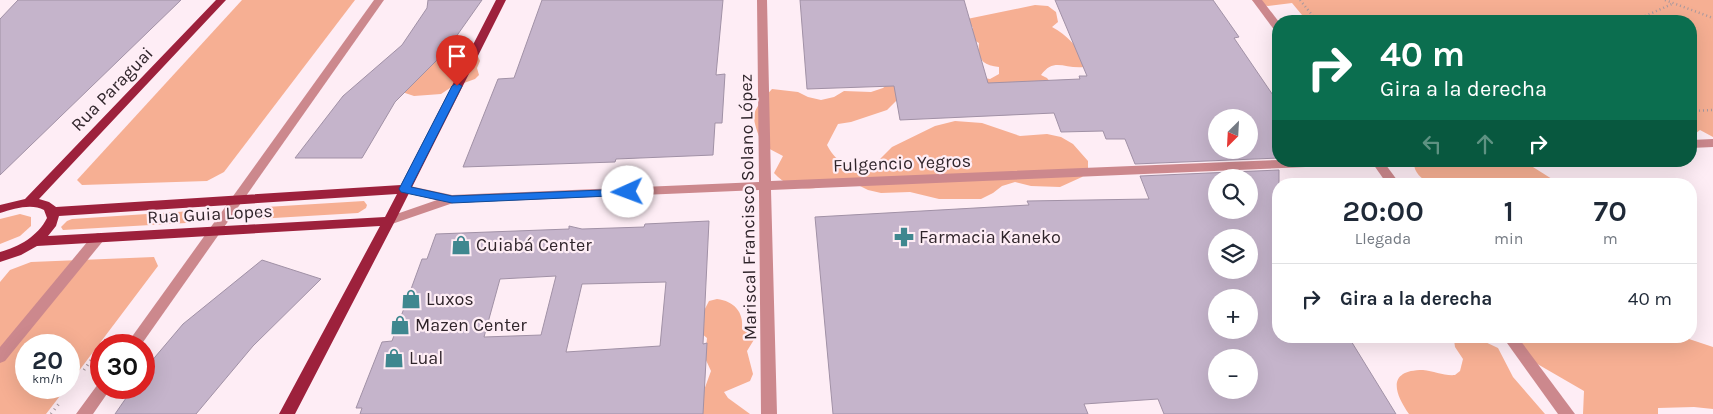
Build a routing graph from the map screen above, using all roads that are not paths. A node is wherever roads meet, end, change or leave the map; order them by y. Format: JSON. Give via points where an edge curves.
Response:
{"nodes":[{"id":1,"x":221,"y":0,"type":"edge"},
{"id":2,"x":379,"y":0,"type":"edge"},
{"id":3,"x":501,"y":0,"type":"edge"},
{"id":4,"x":762,"y":0,"type":"edge"},
{"id":5,"x":1257,"y":0,"type":"edge"},
{"id":6,"x":1272,"y":20,"type":"edge"},
{"id":7,"x":1713,"y":143,"type":"edge"},
{"id":8,"x":1697,"y":144,"type":"edge"},
{"id":9,"x":1272,"y":165,"type":"edge"},
{"id":10,"x":1381,"y":167,"type":"edge"},
{"id":11,"x":1390,"y":178,"type":"edge"},
{"id":12,"x":765,"y":187,"type":"junction"},
{"id":13,"x":405,"y":189,"type":"junction"},
{"id":14,"x":452,"y":199,"type":"junction"},
{"id":15,"x":237,"y":200,"type":"junction"},
{"id":16,"x":28,"y":203,"type":"junction"},
{"id":17,"x":0,"y":209,"type":"edge"},
{"id":18,"x":52,"y":212,"type":"junction"},
{"id":19,"x":389,"y":221,"type":"junction"},
{"id":20,"x":214,"y":231,"type":"junction"},
{"id":21,"x":98,"y":238,"type":"junction"},
{"id":22,"x":32,"y":242,"type":"junction"},
{"id":23,"x":0,"y":257,"type":"edge"},
{"id":24,"x":141,"y":334,"type":"edge"},
{"id":25,"x":1514,"y":343,"type":"edge"},
{"id":26,"x":0,"y":357,"type":"edge"},
{"id":27,"x":95,"y":399,"type":"edge"},
{"id":28,"x":84,"y":414,"type":"edge"},
{"id":29,"x":287,"y":414,"type":"edge"},
{"id":30,"x":768,"y":414,"type":"edge"},
{"id":31,"x":1567,"y":414,"type":"edge"}],
"edges":[{"from":1,"to":16,"type":"main road","name":"Rua Paraguai"},
{"from":2,"to":15,"type":"street"},
{"from":3,"to":13,"type":"main road"},
{"from":4,"to":12,"type":"street","name":"Mariscal Francisco Solano López"},
{"from":5,"to":6,"type":"street"},
{"from":7,"to":8,"type":"street"},
{"from":9,"to":12,"type":"street","name":"Fulgencio Yegros"},
{"from":10,"to":11,"type":"street"},
{"from":12,"to":14,"type":"street","name":"Fulgencio Yegros"},
{"from":12,"to":30,"type":"street","name":"Mariscal Francisco Solano López"},
{"from":13,"to":14,"type":"street","name":"Fulgencio Yegros"},
{"from":13,"to":15,"type":"main road","name":"Rua Guia Lopes"},
{"from":13,"to":19,"type":"main road"},
{"from":14,"to":19,"type":"street","name":"Fulgencio Yegros"},
{"from":15,"to":18,"type":"main road","name":"Rua Guia Lopes"},
{"from":15,"to":20,"type":"street"},
{"from":16,"to":17,"type":"main road"},
{"from":16,"to":18,"type":"main road","via":[[46,205]]},
{"from":18,"to":22,"type":"main road","via":[[50,226]]},
{"from":19,"to":20,"type":"main road","name":"Rua Guia Lopes"},
{"from":19,"to":29,"type":"main road"},
{"from":20,"to":21,"type":"main road","name":"Rua Guia Lopes"},
{"from":20,"to":24,"type":"street"},
{"from":21,"to":22,"type":"main road","name":"Rua Guia Lopes"},
{"from":21,"to":26,"type":"street"},
{"from":22,"to":23,"type":"main road"},
{"from":25,"to":31,"type":"street"},
{"from":27,"to":28,"type":"street"}]}
